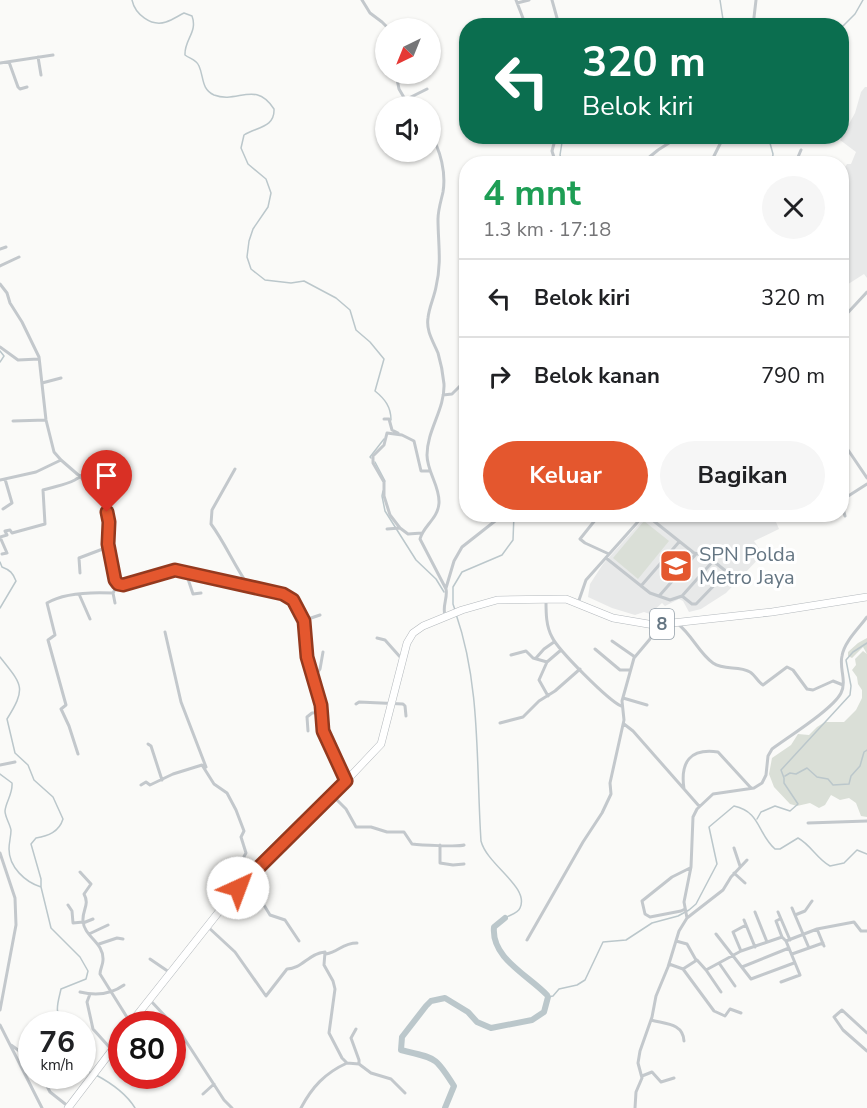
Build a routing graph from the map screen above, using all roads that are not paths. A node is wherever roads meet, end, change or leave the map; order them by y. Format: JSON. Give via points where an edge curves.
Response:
{"nodes":[{"id":1,"x":362,"y":0,"type":"edge"},
{"id":2,"x":529,"y":0,"type":"edge"},
{"id":3,"x":552,"y":0,"type":"edge"},
{"id":4,"x":756,"y":0,"type":"edge"},
{"id":5,"x":524,"y":1,"type":"edge"},
{"id":6,"x":517,"y":2,"type":"edge"},
{"id":7,"x":377,"y":18,"type":"edge"},
{"id":8,"x":523,"y":18,"type":"edge"},
{"id":9,"x":555,"y":18,"type":"edge"},
{"id":10,"x":754,"y":18,"type":"edge"},
{"id":11,"x":53,"y":55,"type":"dead end"},
{"id":12,"x":38,"y":57,"type":"junction"},
{"id":13,"x":9,"y":62,"type":"junction"},
{"id":14,"x":0,"y":63,"type":"edge"},
{"id":15,"x":40,"y":75,"type":"dead end"},
{"id":16,"x":27,"y":87,"type":"dead end"},
{"id":17,"x":427,"y":89,"type":"dead end"},
{"id":18,"x":412,"y":96,"type":"edge"},
{"id":19,"x":667,"y":144,"type":"edge"},
{"id":20,"x":801,"y":150,"type":"dead end"},
{"id":21,"x":651,"y":156,"type":"edge"},
{"id":22,"x":798,"y":156,"type":"edge"},
{"id":23,"x":441,"y":162,"type":"edge"},
{"id":24,"x":6,"y":247,"type":"dead end"},
{"id":25,"x":0,"y":249,"type":"edge"},
{"id":26,"x":20,"y":257,"type":"dead end"},
{"id":27,"x":0,"y":266,"type":"edge"},
{"id":28,"x":0,"y":284,"type":"edge"},
{"id":29,"x":867,"y":292,"type":"edge"},
{"id":30,"x":849,"y":311,"type":"edge"},
{"id":31,"x":0,"y":347,"type":"edge"},
{"id":32,"x":39,"y":359,"type":"junction"},
{"id":33,"x":61,"y":378,"type":"dead end"},
{"id":34,"x":42,"y":383,"type":"junction"},
{"id":35,"x":459,"y":387,"type":"edge"},
{"id":36,"x":443,"y":394,"type":"junction"},
{"id":37,"x":384,"y":419,"type":"dead end"},
{"id":38,"x":46,"y":420,"type":"junction"},
{"id":39,"x":13,"y":421,"type":"dead end"},
{"id":40,"x":400,"y":434,"type":"junction"},
{"id":41,"x":849,"y":451,"type":"edge"},
{"id":42,"x":61,"y":460,"type":"junction"},
{"id":43,"x":92,"y":465,"type":"dead end"},
{"id":44,"x":235,"y":469,"type":"dead end"},
{"id":45,"x":429,"y":471,"type":"junction"},
{"id":46,"x":81,"y":477,"type":"junction"},
{"id":47,"x":867,"y":478,"type":"edge"},
{"id":48,"x":2,"y":480,"type":"edge"},
{"id":49,"x":867,"y":484,"type":"edge"},
{"id":50,"x":849,"y":496,"type":"edge"},
{"id":51,"x":3,"y":509,"type":"dead end"},
{"id":52,"x":493,"y":522,"type":"edge"},
{"id":53,"x":594,"y":522,"type":"edge"},
{"id":54,"x":638,"y":522,"type":"edge"},
{"id":55,"x":655,"y":522,"type":"edge"},
{"id":56,"x":399,"y":528,"type":"junction"},
{"id":57,"x":387,"y":529,"type":"dead end"},
{"id":58,"x":422,"y":533,"type":"junction"},
{"id":59,"x":0,"y":537,"type":"edge"},
{"id":60,"x":679,"y":542,"type":"junction"},
{"id":61,"x":109,"y":547,"type":"junction"},
{"id":62,"x":2,"y":554,"type":"dead end"},
{"id":63,"x":696,"y":554,"type":"junction"},
{"id":64,"x":607,"y":556,"type":"junction"},
{"id":65,"x":714,"y":560,"type":"junction"},
{"id":66,"x":80,"y":573,"type":"dead end"},
{"id":67,"x":186,"y":573,"type":"junction"},
{"id":68,"x":118,"y":584,"type":"junction"},
{"id":69,"x":248,"y":585,"type":"junction"},
{"id":70,"x":641,"y":586,"type":"junction"},
{"id":71,"x":446,"y":589,"type":"junction"},
{"id":72,"x":113,"y":592,"type":"junction"},
{"id":73,"x":201,"y":592,"type":"dead end"},
{"id":74,"x":79,"y":594,"type":"junction"},
{"id":75,"x":660,"y":595,"type":"junction"},
{"id":76,"x":682,"y":596,"type":"junction"},
{"id":77,"x":867,"y":597,"type":"edge"},
{"id":78,"x":546,"y":599,"type":"junction"},
{"id":79,"x":115,"y":603,"type":"dead end"},
{"id":80,"x":578,"y":603,"type":"junction"},
{"id":81,"x":320,"y":615,"type":"dead end"},
{"id":82,"x":447,"y":616,"type":"junction"},
{"id":83,"x":867,"y":617,"type":"edge"},
{"id":84,"x":90,"y":619,"type":"dead end"},
{"id":85,"x":304,"y":621,"type":"junction"},
{"id":86,"x":677,"y":623,"type":"junction"},
{"id":87,"x":654,"y":625,"type":"junction"},
{"id":88,"x":165,"y":632,"type":"dead end"},
{"id":89,"x":377,"y":638,"type":"dead end"},
{"id":90,"x":612,"y":641,"type":"dead end"},
{"id":91,"x":554,"y":642,"type":"junction"},
{"id":92,"x":595,"y":649,"type":"dead end"},
{"id":93,"x":561,"y":650,"type":"junction"},
{"id":94,"x":323,"y":652,"type":"dead end"},
{"id":95,"x":511,"y":655,"type":"dead end"},
{"id":96,"x":635,"y":657,"type":"junction"},
{"id":97,"x":535,"y":659,"type":"junction"},
{"id":98,"x":402,"y":660,"type":"junction"},
{"id":99,"x":547,"y":662,"type":"junction"},
{"id":100,"x":580,"y":669,"type":"junction"},
{"id":101,"x":630,"y":670,"type":"junction"},
{"id":102,"x":314,"y":678,"type":"junction"},
{"id":103,"x":843,"y":685,"type":"junction"},
{"id":104,"x":548,"y":696,"type":"junction"},
{"id":105,"x":623,"y":698,"type":"junction"},
{"id":106,"x":356,"y":704,"type":"dead end"},
{"id":107,"x":392,"y":704,"type":"junction"},
{"id":108,"x":646,"y":705,"type":"dead end"},
{"id":109,"x":621,"y":706,"type":"junction"},
{"id":110,"x":322,"y":712,"type":"junction"},
{"id":111,"x":406,"y":716,"type":"dead end"},
{"id":112,"x":500,"y":723,"type":"dead end"},
{"id":113,"x":624,"y":724,"type":"junction"},
{"id":114,"x":308,"y":730,"type":"dead end"},
{"id":115,"x":148,"y":744,"type":"dead end"},
{"id":116,"x":78,"y":754,"type":"dead end"},
{"id":117,"x":15,"y":762,"type":"dead end"},
{"id":118,"x":0,"y":765,"type":"edge"},
{"id":119,"x":207,"y":771,"type":"junction"},
{"id":120,"x":162,"y":780,"type":"junction"},
{"id":121,"x":346,"y":781,"type":"junction"},
{"id":122,"x":141,"y":785,"type":"dead end"},
{"id":123,"x":751,"y":788,"type":"junction"},
{"id":124,"x":684,"y":789,"type":"junction"},
{"id":125,"x":332,"y":795,"type":"junction"},
{"id":126,"x":699,"y":806,"type":"junction"},
{"id":127,"x":867,"y":821,"type":"edge"},
{"id":128,"x":808,"y":823,"type":"dead end"},
{"id":129,"x":440,"y":844,"type":"junction"},
{"id":130,"x":464,"y":845,"type":"dead end"},
{"id":131,"x":734,"y":848,"type":"dead end"},
{"id":132,"x":0,"y":853,"type":"edge"},
{"id":133,"x":747,"y":860,"type":"dead end"},
{"id":134,"x":464,"y":864,"type":"dead end"},
{"id":135,"x":740,"y":866,"type":"junction"},
{"id":136,"x":691,"y":867,"type":"junction"},
{"id":137,"x":80,"y":872,"type":"dead end"},
{"id":138,"x":251,"y":873,"type":"junction"},
{"id":139,"x":734,"y":873,"type":"junction"},
{"id":140,"x":745,"y":883,"type":"dead end"},
{"id":141,"x":238,"y":888,"type":"junction"},
{"id":142,"x":812,"y":901,"type":"dead end"},
{"id":143,"x":68,"y":905,"type":"dead end"},
{"id":144,"x":792,"y":908,"type":"dead end"},
{"id":145,"x":685,"y":909,"type":"junction"},
{"id":146,"x":754,"y":912,"type":"dead end"},
{"id":147,"x":778,"y":912,"type":"dead end"},
{"id":148,"x":795,"y":915,"type":"junction"},
{"id":149,"x":687,"y":917,"type":"junction"},
{"id":150,"x":781,"y":918,"type":"junction"},
{"id":151,"x":93,"y":919,"type":"dead end"},
{"id":152,"x":744,"y":920,"type":"dead end"},
{"id":153,"x":83,"y":922,"type":"junction"},
{"id":154,"x":108,"y":925,"type":"dead end"},
{"id":155,"x":746,"y":925,"type":"junction"},
{"id":156,"x":208,"y":926,"type":"junction"},
{"id":157,"x":817,"y":929,"type":"junction"},
{"id":158,"x":867,"y":931,"type":"edge"},
{"id":159,"x":89,"y":934,"type":"junction"},
{"id":160,"x":716,"y":934,"type":"dead end"},
{"id":161,"x":803,"y":935,"type":"junction"},
{"id":162,"x":782,"y":937,"type":"junction"},
{"id":163,"x":123,"y":939,"type":"dead end"},
{"id":164,"x":527,"y":940,"type":"dead end"},
{"id":165,"x":788,"y":940,"type":"junction"},
{"id":166,"x":299,"y":941,"type":"dead end"},
{"id":167,"x":676,"y":941,"type":"junction"},
{"id":168,"x":767,"y":942,"type":"junction"},
{"id":169,"x":357,"y":943,"type":"dead end"},
{"id":170,"x":99,"y":944,"type":"junction"},
{"id":171,"x":755,"y":946,"type":"junction"},
{"id":172,"x":789,"y":948,"type":"junction"},
{"id":173,"x":808,"y":948,"type":"junction"},
{"id":174,"x":741,"y":951,"type":"junction"},
{"id":175,"x":326,"y":954,"type":"junction"},
{"id":176,"x":792,"y":954,"type":"junction"},
{"id":177,"x":733,"y":955,"type":"junction"},
{"id":178,"x":150,"y":959,"type":"dead end"},
{"id":179,"x":696,"y":960,"type":"junction"},
{"id":180,"x":719,"y":963,"type":"junction"},
{"id":181,"x":795,"y":963,"type":"junction"},
{"id":182,"x":669,"y":964,"type":"junction"},
{"id":183,"x":742,"y":967,"type":"junction"},
{"id":184,"x":683,"y":969,"type":"junction"},
{"id":185,"x":706,"y":970,"type":"junction"},
{"id":186,"x":170,"y":973,"type":"junction"},
{"id":187,"x":782,"y":982,"type":"dead end"},
{"id":188,"x":124,"y":986,"type":"dead end"},
{"id":189,"x":735,"y":986,"type":"dead end"},
{"id":190,"x":80,"y":992,"type":"dead end"},
{"id":191,"x":721,"y":992,"type":"dead end"},
{"id":192,"x":112,"y":993,"type":"junction"},
{"id":193,"x":90,"y":994,"type":"junction"},
{"id":194,"x":150,"y":1000,"type":"junction"},
{"id":195,"x":0,"y":1010,"type":"edge"},
{"id":196,"x":123,"y":1011,"type":"edge"},
{"id":197,"x":141,"y":1011,"type":"edge"},
{"id":198,"x":160,"y":1011,"type":"edge"},
{"id":199,"x":741,"y":1013,"type":"dead end"},
{"id":200,"x":651,"y":1020,"type":"junction"},
{"id":201,"x":0,"y":1025,"type":"edge"},
{"id":202,"x":356,"y":1029,"type":"dead end"},
{"id":203,"x":867,"y":1033,"type":"edge"},
{"id":204,"x":186,"y":1041,"type":"edge"},
{"id":205,"x":684,"y":1041,"type":"dead end"},
{"id":206,"x":9,"y":1044,"type":"junction"},
{"id":207,"x":108,"y":1046,"type":"edge"},
{"id":208,"x":866,"y":1048,"type":"edge"},
{"id":209,"x":18,"y":1050,"type":"edge"},
{"id":210,"x":108,"y":1056,"type":"edge"},
{"id":211,"x":346,"y":1063,"type":"junction"},
{"id":212,"x":359,"y":1064,"type":"junction"},
{"id":213,"x":642,"y":1076,"type":"junction"},
{"id":214,"x":674,"y":1078,"type":"dead end"},
{"id":215,"x":214,"y":1084,"type":"junction"},
{"id":216,"x":48,"y":1089,"type":"edge"},
{"id":217,"x":405,"y":1093,"type":"dead end"},
{"id":218,"x":203,"y":1094,"type":"dead end"},
{"id":219,"x":68,"y":1107,"type":"edge"},
{"id":220,"x":42,"y":1108,"type":"edge"},
{"id":221,"x":232,"y":1108,"type":"edge"},
{"id":222,"x":301,"y":1108,"type":"edge"},
{"id":223,"x":635,"y":1108,"type":"edge"}],
"edges":[{"from":1,"to":7,"type":"street"},
{"from":2,"to":5,"type":"street"},
{"from":3,"to":9,"type":"street"},
{"from":4,"to":10,"type":"street"},
{"from":5,"to":6,"type":"street"},
{"from":6,"to":8,"type":"street"},
{"from":11,"to":12,"type":"street"},
{"from":12,"to":13,"type":"street"},
{"from":12,"to":15,"type":"street"},
{"from":13,"to":14,"type":"street"},
{"from":13,"to":16,"type":"street","via":[[18,87]]},
{"from":17,"to":18,"type":"street"},
{"from":19,"to":21,"type":"street"},
{"from":20,"to":22,"type":"street"},
{"from":23,"to":36,"type":"street","via":[[444,185],[438,214],[441,244],[428,328],[439,356]]},
{"from":24,"to":25,"type":"street"},
{"from":26,"to":27,"type":"street"},
{"from":28,"to":32,"type":"street"},
{"from":29,"to":30,"type":"street"},
{"from":31,"to":32,"type":"street","via":[[18,360]]},
{"from":32,"to":34,"type":"street"},
{"from":33,"to":34,"type":"street"},
{"from":34,"to":38,"type":"street"},
{"from":35,"to":36,"type":"street","via":[[452,394]]},
{"from":36,"to":45,"type":"street","via":[[428,438]]},
{"from":37,"to":40,"type":"street","via":[[389,419],[392,430]]},
{"from":38,"to":39,"type":"street"},
{"from":38,"to":42,"type":"street","via":[[52,447]]},
{"from":40,"to":45,"type":"street","via":[[413,439],[420,470]]},
{"from":40,"to":56,"type":"street","via":[[387,433],[384,445],[372,459],[384,482],[390,515]]},
{"from":41,"to":47,"type":"street"},
{"from":42,"to":46,"type":"street"},
{"from":42,"to":48,"type":"street","via":[[36,472]]},
{"from":43,"to":46,"type":"street"},
{"from":44,"to":69,"type":"street","via":[[212,510],[211,525]]},
{"from":45,"to":58,"type":"street","via":[[439,502],[434,519]]},
{"from":46,"to":59,"type":"street","via":[[43,490],[45,524],[12,533],[5,531],[7,535]]},
{"from":46,"to":61,"type":"street","via":[[105,508]]},
{"from":48,"to":51,"type":"street","via":[[12,503]]},
{"from":49,"to":50,"type":"street"},
{"from":52,"to":71,"type":"street","via":[[462,547]]},
{"from":53,"to":64,"type":"street","via":[[580,539]]},
{"from":54,"to":64,"type":"street"},
{"from":55,"to":60,"type":"street"},
{"from":56,"to":57,"type":"street"},
{"from":56,"to":58,"type":"street","via":[[409,534]]},
{"from":58,"to":71,"type":"street","via":[[421,542]]},
{"from":59,"to":62,"type":"street","via":[[7,553]]},
{"from":60,"to":63,"type":"street"},
{"from":60,"to":70,"type":"street"},
{"from":61,"to":66,"type":"street","via":[[80,558]]},
{"from":61,"to":68,"type":"street"},
{"from":63,"to":65,"type":"street"},
{"from":63,"to":75,"type":"street"},
{"from":64,"to":70,"type":"street"},
{"from":64,"to":80,"type":"street","via":[[586,580]]},
{"from":65,"to":76,"type":"street"},
{"from":65,"to":76,"type":"street","via":[[727,572],[696,604]]},
{"from":67,"to":68,"type":"street","via":[[169,571]]},
{"from":67,"to":69,"type":"street"},
{"from":67,"to":73,"type":"street","via":[[192,593]]},
{"from":68,"to":72,"type":"street"},
{"from":69,"to":85,"type":"street","via":[[287,596]]},
{"from":70,"to":75,"type":"street"},
{"from":71,"to":82,"type":"street"},
{"from":72,"to":74,"type":"street"},
{"from":72,"to":79,"type":"street"},
{"from":74,"to":84,"type":"street"},
{"from":74,"to":116,"type":"street","via":[[46,604],[55,635],[48,640],[66,706],[62,711]]},
{"from":75,"to":76,"type":"street","via":[[670,600]]},
{"from":77,"to":86,"type":"highway","number":"8"},
{"from":78,"to":80,"type":"highway","number":"8"},
{"from":78,"to":82,"type":"highway","number":"8","via":[[497,600]]},
{"from":78,"to":91,"type":"street","via":[[548,628]]},
{"from":80,"to":87,"type":"highway","number":"8","via":[[613,618]]},
{"from":81,"to":85,"type":"street"},
{"from":82,"to":98,"type":"highway","number":"8","via":[[413,633]]},
{"from":83,"to":103,"type":"street","via":[[844,649]]},
{"from":85,"to":102,"type":"street","via":[[307,657]]},
{"from":86,"to":87,"type":"highway","number":"8"},
{"from":86,"to":103,"type":"street","via":[[714,664],[748,671],[764,685],[787,667],[807,689],[833,681]]},
{"from":87,"to":96,"type":"street","via":[[650,639]]},
{"from":88,"to":119,"type":"street","via":[[181,702]]},
{"from":89,"to":98,"type":"street","via":[[390,645]]},
{"from":90,"to":96,"type":"street"},
{"from":91,"to":93,"type":"street"},
{"from":91,"to":97,"type":"street"},
{"from":92,"to":101,"type":"street","via":[[621,671]]},
{"from":93,"to":99,"type":"street"},
{"from":93,"to":100,"type":"street"},
{"from":94,"to":102,"type":"street"},
{"from":95,"to":97,"type":"street","via":[[526,651]]},
{"from":96,"to":101,"type":"street"},
{"from":97,"to":99,"type":"street"},
{"from":98,"to":107,"type":"highway","number":"8"},
{"from":99,"to":104,"type":"street","via":[[538,681]]},
{"from":100,"to":104,"type":"street"},
{"from":100,"to":109,"type":"street"},
{"from":101,"to":105,"type":"street"},
{"from":102,"to":110,"type":"street"},
{"from":103,"to":123,"type":"street","via":[[832,705],[772,749],[765,779]]},
{"from":104,"to":112,"type":"street","via":[[523,717]]},
{"from":105,"to":108,"type":"street"},
{"from":105,"to":109,"type":"street"},
{"from":106,"to":107,"type":"street"},
{"from":107,"to":111,"type":"street","via":[[405,705]]},
{"from":107,"to":121,"type":"highway","number":"8","via":[[381,744]]},
{"from":109,"to":113,"type":"street"},
{"from":110,"to":114,"type":"street","via":[[308,717]]},
{"from":110,"to":121,"type":"street","via":[[324,736]]},
{"from":113,"to":124,"type":"street"},
{"from":113,"to":164,"type":"street","via":[[605,809]]},
{"from":115,"to":120,"type":"street"},
{"from":117,"to":118,"type":"street"},
{"from":119,"to":120,"type":"street","via":[[200,765]]},
{"from":119,"to":138,"type":"street","via":[[236,810],[244,831],[241,837],[246,853],[242,860]]},
{"from":120,"to":122,"type":"street"},
{"from":121,"to":125,"type":"highway","number":"8"},
{"from":123,"to":124,"type":"street","via":[[718,752],[707,751],[691,757],[684,765]]},
{"from":123,"to":126,"type":"street","via":[[713,794]]},
{"from":124,"to":126,"type":"street"},
{"from":125,"to":129,"type":"street","via":[[356,827],[402,832],[412,844]]},
{"from":125,"to":138,"type":"highway","number":"8"},
{"from":126,"to":136,"type":"street","via":[[693,818]]},
{"from":127,"to":128,"type":"street"},
{"from":129,"to":130,"type":"street","via":[[456,848]]},
{"from":129,"to":134,"type":"street","via":[[440,863]]},
{"from":131,"to":135,"type":"street"},
{"from":132,"to":195,"type":"street","via":[[15,898],[16,925]]},
{"from":133,"to":135,"type":"street"},
{"from":135,"to":139,"type":"street"},
{"from":136,"to":145,"type":"street"},
{"from":136,"to":145,"type":"street","via":[[672,876],[642,901],[645,914],[650,917]]},
{"from":137,"to":153,"type":"street","via":[[91,884],[84,894],[88,905]]},
{"from":138,"to":141,"type":"highway","number":"8"},
{"from":139,"to":140,"type":"street"},
{"from":139,"to":149,"type":"street","via":[[723,890]]},
{"from":141,"to":156,"type":"highway","number":"8"},
{"from":141,"to":166,"type":"street","via":[[262,899],[270,915],[285,921]]},
{"from":142,"to":148,"type":"street"},
{"from":143,"to":153,"type":"street","via":[[73,923]]},
{"from":144,"to":148,"type":"street"},
{"from":145,"to":149,"type":"street"},
{"from":146,"to":168,"type":"street"},
{"from":147,"to":150,"type":"street"},
{"from":148,"to":161,"type":"street"},
{"from":149,"to":167,"type":"street"},
{"from":150,"to":162,"type":"street","via":[[776,921]]},
{"from":150,"to":165,"type":"street"},
{"from":151,"to":153,"type":"street"},
{"from":152,"to":155,"type":"street"},
{"from":153,"to":159,"type":"street"},
{"from":154,"to":159,"type":"street"},
{"from":155,"to":171,"type":"street"},
{"from":155,"to":174,"type":"street","via":[[733,932]]},
{"from":156,"to":175,"type":"street","via":[[235,952],[266,996],[287,969],[296,969],[315,954]]},
{"from":156,"to":186,"type":"highway","number":"8"},
{"from":157,"to":158,"type":"street","via":[[854,922],[861,931]]},
{"from":157,"to":161,"type":"street"},
{"from":157,"to":173,"type":"street","via":[[823,945]]},
{"from":159,"to":170,"type":"street"},
{"from":160,"to":177,"type":"street"},
{"from":161,"to":165,"type":"street"},
{"from":161,"to":173,"type":"street"},
{"from":162,"to":165,"type":"street"},
{"from":162,"to":168,"type":"street"},
{"from":163,"to":170,"type":"street"},
{"from":165,"to":172,"type":"street"},
{"from":167,"to":179,"type":"street","via":[[687,944]]},
{"from":167,"to":182,"type":"street"},
{"from":168,"to":171,"type":"street"},
{"from":169,"to":175,"type":"street","via":[[345,944]]},
{"from":170,"to":192,"type":"street","via":[[103,960],[100,974]]},
{"from":171,"to":174,"type":"street"},
{"from":172,"to":176,"type":"street"},
{"from":172,"to":183,"type":"street"},
{"from":173,"to":176,"type":"street"},
{"from":174,"to":177,"type":"street"},
{"from":175,"to":211,"type":"street","via":[[324,965],[335,989],[329,1033]]},
{"from":176,"to":181,"type":"street"},
{"from":177,"to":180,"type":"street"},
{"from":177,"to":183,"type":"street"},
{"from":178,"to":186,"type":"street"},
{"from":179,"to":184,"type":"street"},
{"from":179,"to":185,"type":"street"},
{"from":180,"to":185,"type":"street"},
{"from":180,"to":189,"type":"street"},
{"from":181,"to":183,"type":"street","via":[[753,979]]},
{"from":181,"to":187,"type":"street","via":[[800,975]]},
{"from":182,"to":184,"type":"street"},
{"from":182,"to":200,"type":"street"},
{"from":184,"to":199,"type":"street","via":[[715,1012],[725,1016],[730,1009]]},
{"from":185,"to":191,"type":"street"},
{"from":186,"to":194,"type":"highway","number":"8"},
{"from":188,"to":192,"type":"street"},
{"from":190,"to":193,"type":"street"},
{"from":192,"to":193,"type":"street"},
{"from":192,"to":196,"type":"street"},
{"from":193,"to":207,"type":"street","via":[[87,1002],[93,1029]]},
{"from":194,"to":197,"type":"highway","number":"8"},
{"from":194,"to":198,"type":"street"},
{"from":200,"to":205,"type":"street","via":[[677,1027]]},
{"from":200,"to":213,"type":"street","via":[[639,1054]]},
{"from":201,"to":206,"type":"street"},
{"from":202,"to":212,"type":"street","via":[[351,1038]]},
{"from":203,"to":208,"type":"street","via":[[842,1010],[834,1017],[843,1030]]},
{"from":204,"to":215,"type":"street"},
{"from":206,"to":209,"type":"street"},
{"from":206,"to":220,"type":"street"},
{"from":210,"to":219,"type":"highway"},
{"from":211,"to":212,"type":"street"},
{"from":211,"to":222,"type":"street","via":[[313,1088]]},
{"from":212,"to":217,"type":"street","via":[[371,1073],[391,1079]]},
{"from":213,"to":214,"type":"street","via":[[653,1072],[660,1082]]},
{"from":213,"to":223,"type":"street"},
{"from":215,"to":218,"type":"street"},
{"from":215,"to":221,"type":"street"},
{"from":216,"to":219,"type":"street"}]}
